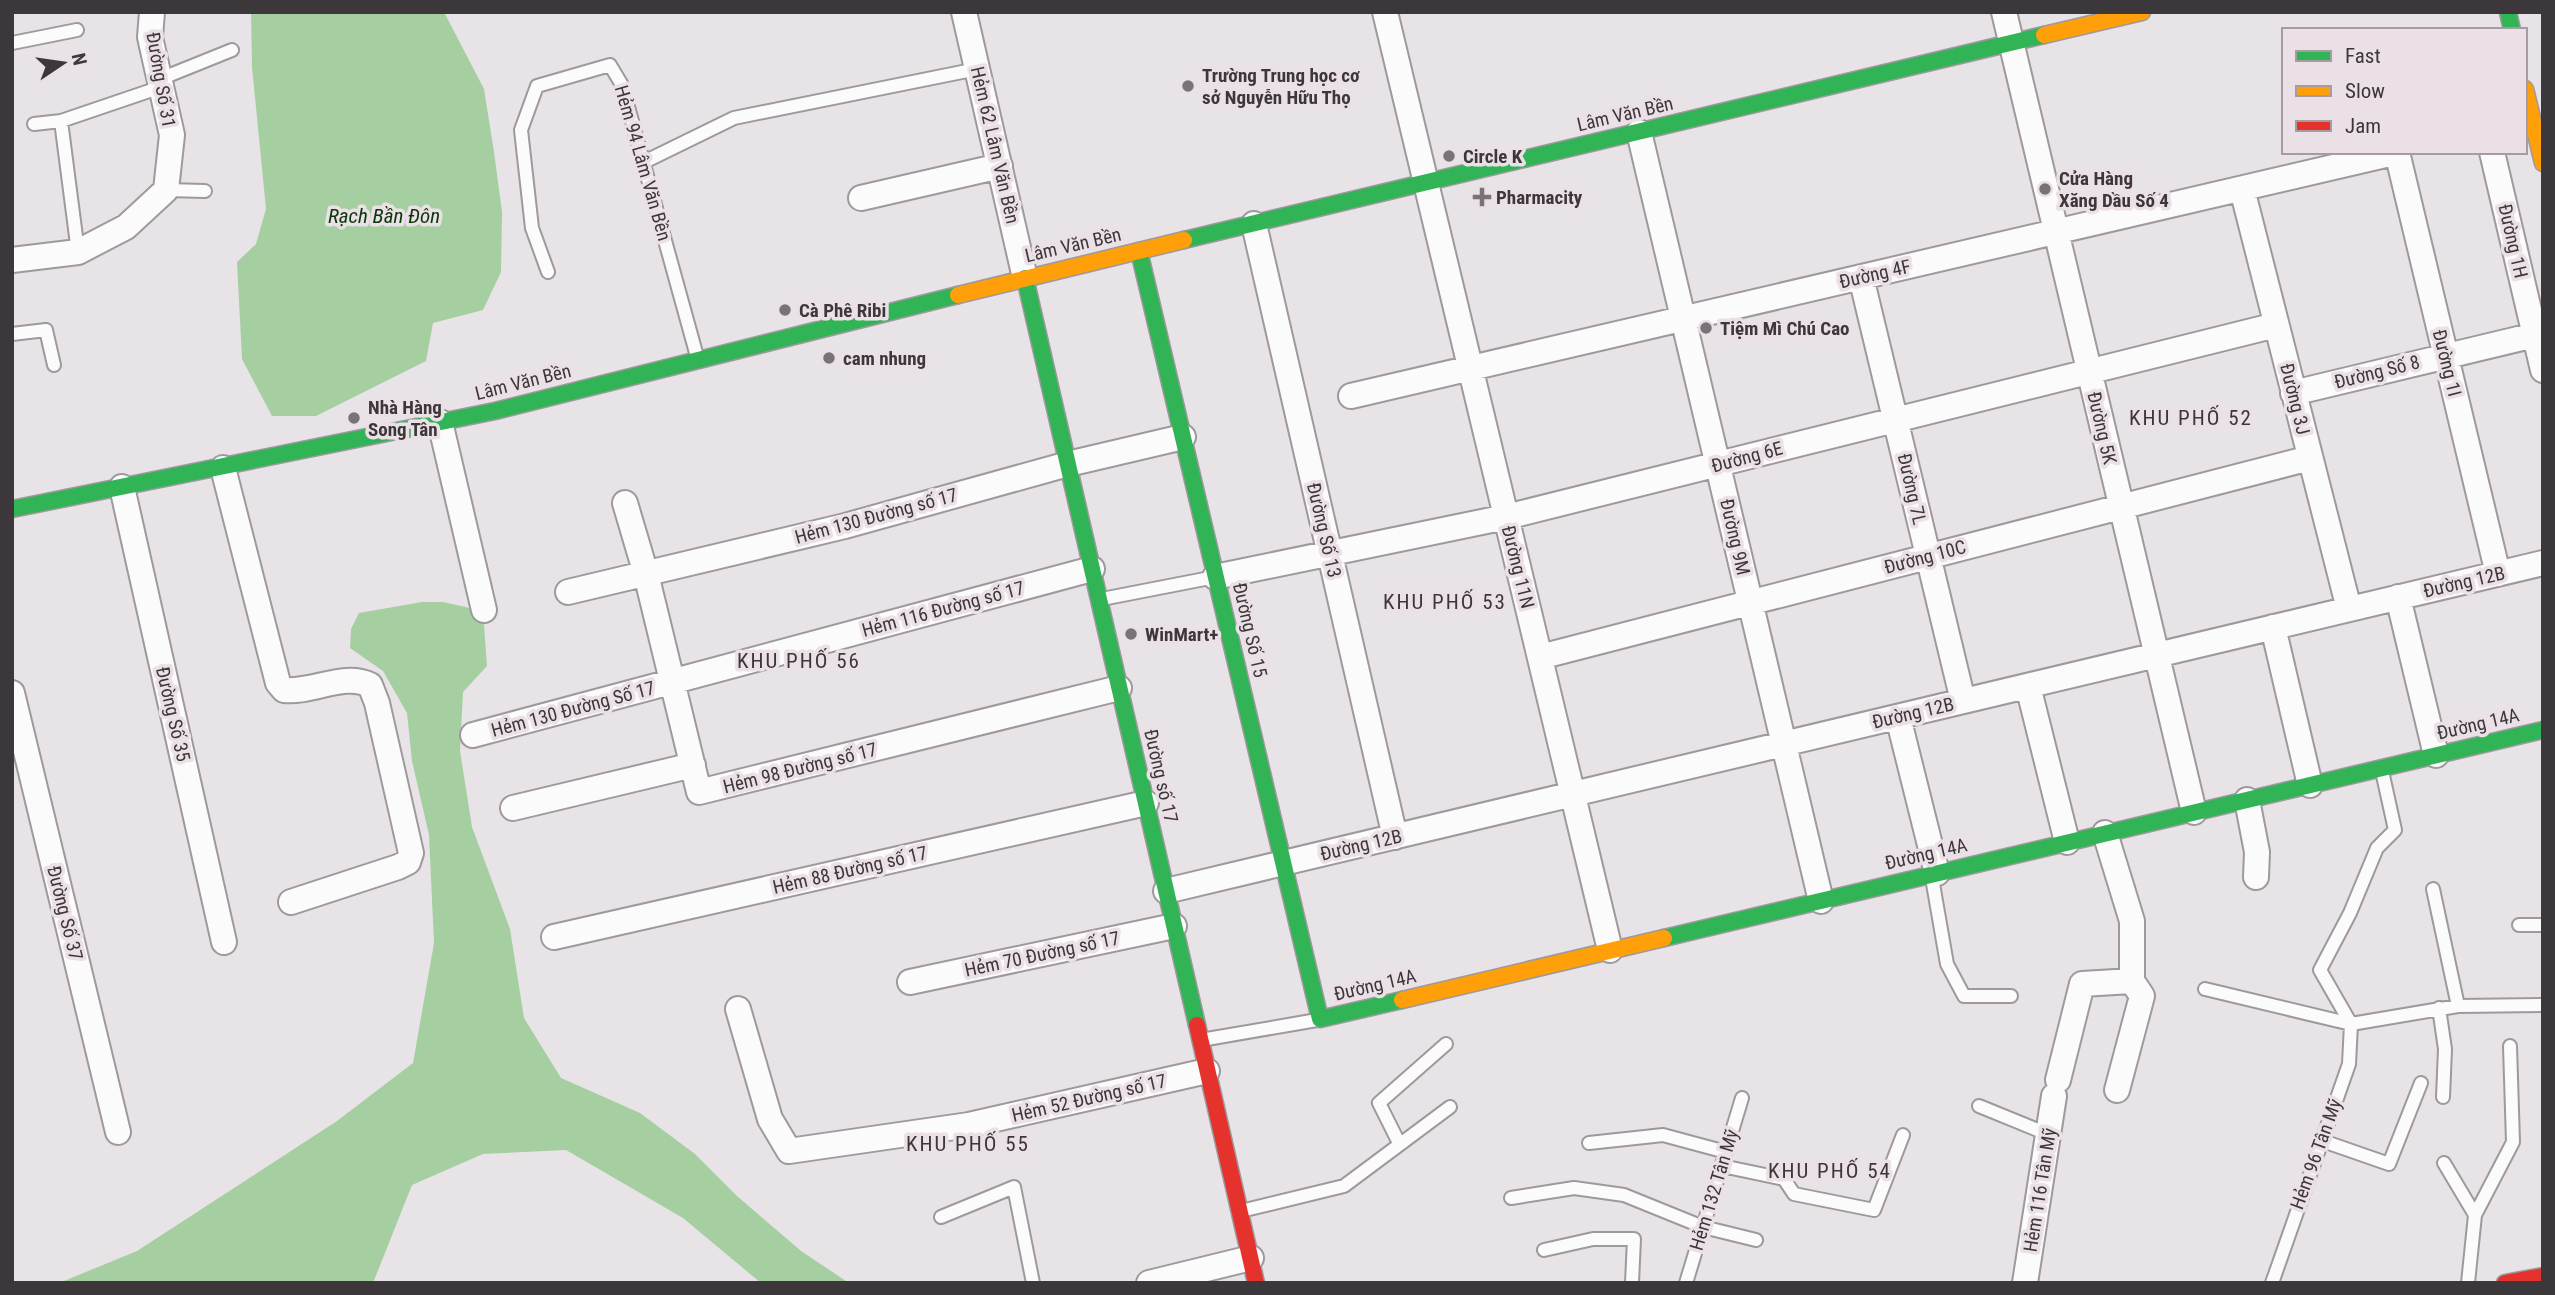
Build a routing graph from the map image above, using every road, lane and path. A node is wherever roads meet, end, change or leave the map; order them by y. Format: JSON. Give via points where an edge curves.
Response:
{"nodes":[{"id":1,"x":152,"y":12,"type":"edge"},
{"id":2,"x":964,"y":12,"type":"edge"},
{"id":3,"x":1385,"y":12,"type":"edge"},
{"id":4,"x":2004,"y":12,"type":"edge"},
{"id":5,"x":2142,"y":12,"type":"edge"},
{"id":6,"x":77,"y":30,"type":"dead end"},
{"id":7,"x":12,"y":43,"type":"edge"},
{"id":8,"x":2010,"y":44,"type":"junction"},
{"id":9,"x":232,"y":50,"type":"dead end"},
{"id":10,"x":977,"y":69,"type":"junction"},
{"id":11,"x":161,"y":83,"type":"junction"},
{"id":12,"x":61,"y":121,"type":"junction"},
{"id":13,"x":2529,"y":122,"type":"edge"},
{"id":14,"x":34,"y":124,"type":"dead end"},
{"id":15,"x":1639,"y":132,"type":"junction"},
{"id":16,"x":2388,"y":154,"type":"edge"},
{"id":17,"x":2397,"y":154,"type":"edge"},
{"id":18,"x":2493,"y":154,"type":"edge"},
{"id":19,"x":644,"y":162,"type":"junction"},
{"id":20,"x":2543,"y":163,"type":"edge"},
{"id":21,"x":1000,"y":166,"type":"junction"},
{"id":22,"x":1426,"y":183,"type":"junction"},
{"id":23,"x":2242,"y":188,"type":"junction"},
{"id":24,"x":166,"y":190,"type":"junction"},
{"id":25,"x":205,"y":191,"type":"dead end"},
{"id":26,"x":861,"y":198,"type":"dead end"},
{"id":27,"x":1254,"y":224,"type":"junction"},
{"id":28,"x":2055,"y":232,"type":"junction"},
{"id":29,"x":1139,"y":251,"type":"junction"},
{"id":30,"x":78,"y":252,"type":"junction"},
{"id":31,"x":12,"y":260,"type":"edge"},
{"id":32,"x":548,"y":272,"type":"dead end"},
{"id":33,"x":1861,"y":277,"type":"junction"},
{"id":34,"x":1025,"y":278,"type":"junction"},
{"id":35,"x":1683,"y":319,"type":"junction"},
{"id":36,"x":2276,"y":325,"type":"junction"},
{"id":37,"x":12,"y":334,"type":"edge"},
{"id":38,"x":2539,"y":334,"type":"edge"},
{"id":39,"x":2446,"y":356,"type":"junction"},
{"id":40,"x":698,"y":360,"type":"junction"},
{"id":41,"x":54,"y":365,"type":"dead end"},
{"id":42,"x":1471,"y":369,"type":"junction"},
{"id":43,"x":2543,"y":370,"type":"edge"},
{"id":44,"x":2089,"y":372,"type":"junction"},
{"id":45,"x":2293,"y":393,"type":"junction"},
{"id":46,"x":1351,"y":396,"type":"dead end"},
{"id":47,"x":1895,"y":418,"type":"junction"},
{"id":48,"x":440,"y":422,"type":"junction"},
{"id":49,"x":1182,"y":438,"type":"junction"},
{"id":50,"x":2310,"y":458,"type":"junction"},
{"id":51,"x":1068,"y":464,"type":"junction"},
{"id":52,"x":1718,"y":464,"type":"junction"},
{"id":53,"x":223,"y":468,"type":"junction"},
{"id":54,"x":122,"y":487,"type":"junction"},
{"id":55,"x":625,"y":503,"type":"dead end"},
{"id":56,"x":2121,"y":506,"type":"junction"},
{"id":57,"x":12,"y":509,"type":"edge"},
{"id":58,"x":1506,"y":517,"type":"junction"},
{"id":59,"x":1329,"y":553,"type":"junction"},
{"id":60,"x":1928,"y":556,"type":"junction"},
{"id":61,"x":2543,"y":563,"type":"edge"},
{"id":62,"x":1092,"y":569,"type":"junction"},
{"id":63,"x":646,"y":574,"type":"junction"},
{"id":64,"x":2498,"y":574,"type":"junction"},
{"id":65,"x":1215,"y":577,"type":"junction"},
{"id":66,"x":568,"y":592,"type":"dead end"},
{"id":67,"x":2398,"y":597,"type":"junction"},
{"id":68,"x":1099,"y":600,"type":"junction"},
{"id":69,"x":1751,"y":603,"type":"junction"},
{"id":70,"x":2348,"y":609,"type":"junction"},
{"id":71,"x":484,"y":610,"type":"dead end"},
{"id":72,"x":2273,"y":627,"type":"junction"},
{"id":73,"x":2156,"y":655,"type":"junction"},
{"id":74,"x":1540,"y":657,"type":"junction"},
{"id":75,"x":673,"y":682,"type":"junction"},
{"id":76,"x":2028,"y":686,"type":"junction"},
{"id":77,"x":1119,"y":688,"type":"junction"},
{"id":78,"x":12,"y":693,"type":"edge"},
{"id":79,"x":1963,"y":701,"type":"junction"},
{"id":80,"x":1898,"y":717,"type":"junction"},
{"id":81,"x":2543,"y":730,"type":"edge"},
{"id":82,"x":473,"y":735,"type":"dead end"},
{"id":83,"x":1784,"y":744,"type":"junction"},
{"id":84,"x":2436,"y":755,"type":"junction"},
{"id":85,"x":693,"y":765,"type":"junction"},
{"id":86,"x":2381,"y":768,"type":"junction"},
{"id":87,"x":2310,"y":785,"type":"junction"},
{"id":88,"x":1572,"y":794,"type":"junction"},
{"id":89,"x":2247,"y":800,"type":"junction"},
{"id":90,"x":1146,"y":803,"type":"junction"},
{"id":91,"x":513,"y":808,"type":"dead end"},
{"id":92,"x":2194,"y":812,"type":"junction"},
{"id":93,"x":2105,"y":833,"type":"junction"},
{"id":94,"x":1395,"y":837,"type":"junction"},
{"id":95,"x":2067,"y":842,"type":"junction"},
{"id":96,"x":1283,"y":863,"type":"junction"},
{"id":97,"x":1935,"y":874,"type":"junction"},
{"id":98,"x":2256,"y":877,"type":"dead end"},
{"id":99,"x":2433,"y":889,"type":"dead end"},
{"id":100,"x":1166,"y":891,"type":"junction"},
{"id":101,"x":1821,"y":901,"type":"junction"},
{"id":102,"x":291,"y":902,"type":"dead end"},
{"id":103,"x":2519,"y":925,"type":"dead end"},
{"id":104,"x":2543,"y":925,"type":"edge"},
{"id":105,"x":1174,"y":926,"type":"junction"},
{"id":106,"x":554,"y":937,"type":"dead end"},
{"id":107,"x":224,"y":942,"type":"dead end"},
{"id":108,"x":1609,"y":950,"type":"junction"},
{"id":109,"x":2132,"y":981,"type":"junction"},
{"id":110,"x":910,"y":982,"type":"dead end"},
{"id":111,"x":2205,"y":989,"type":"dead end"},
{"id":112,"x":2011,"y":996,"type":"dead end"},
{"id":113,"x":2543,"y":1005,"type":"edge"},
{"id":114,"x":2458,"y":1006,"type":"junction"},
{"id":115,"x":2439,"y":1008,"type":"junction"},
{"id":116,"x":738,"y":1009,"type":"dead end"},
{"id":117,"x":1320,"y":1019,"type":"junction"},
{"id":118,"x":2351,"y":1024,"type":"junction"},
{"id":119,"x":1200,"y":1040,"type":"junction"},
{"id":120,"x":1446,"y":1044,"type":"dead end"},
{"id":121,"x":2510,"y":1046,"type":"dead end"},
{"id":122,"x":1208,"y":1071,"type":"junction"},
{"id":123,"x":2421,"y":1083,"type":"dead end"},
{"id":124,"x":2117,"y":1090,"type":"dead end"},
{"id":125,"x":2443,"y":1097,"type":"dead end"},
{"id":126,"x":1742,"y":1098,"type":"dead end"},
{"id":127,"x":1979,"y":1106,"type":"dead end"},
{"id":128,"x":1450,"y":1107,"type":"dead end"},
{"id":129,"x":118,"y":1132,"type":"dead end"},
{"id":130,"x":1903,"y":1135,"type":"dead end"},
{"id":131,"x":2050,"y":1135,"type":"junction"},
{"id":132,"x":2320,"y":1140,"type":"junction"},
{"id":133,"x":1399,"y":1143,"type":"junction"},
{"id":134,"x":1589,"y":1143,"type":"dead end"},
{"id":135,"x":1726,"y":1152,"type":"junction"},
{"id":136,"x":2444,"y":1163,"type":"dead end"},
{"id":137,"x":1721,"y":1166,"type":"junction"},
{"id":138,"x":1511,"y":1198,"type":"dead end"},
{"id":139,"x":1240,"y":1211,"type":"junction"},
{"id":140,"x":2475,"y":1215,"type":"junction"},
{"id":141,"x":941,"y":1217,"type":"dead end"},
{"id":142,"x":1703,"y":1227,"type":"junction"},
{"id":143,"x":1756,"y":1240,"type":"dead end"},
{"id":144,"x":1544,"y":1250,"type":"dead end"},
{"id":145,"x":1251,"y":1258,"type":"junction"},
{"id":146,"x":2543,"y":1276,"type":"edge"},
{"id":147,"x":1033,"y":1283,"type":"edge"},
{"id":148,"x":1149,"y":1283,"type":"edge"},
{"id":149,"x":1256,"y":1283,"type":"edge"},
{"id":150,"x":1633,"y":1283,"type":"edge"},
{"id":151,"x":1686,"y":1283,"type":"edge"},
{"id":152,"x":2025,"y":1283,"type":"edge"},
{"id":153,"x":2272,"y":1283,"type":"edge"},
{"id":154,"x":2468,"y":1283,"type":"edge"},
{"id":155,"x":2505,"y":1283,"type":"edge"}],
"edges":[{"from":1,"to":11,"type":"street","name":"Đường Số 31","via":[[150,37]]},
{"from":2,"to":10,"type":"street","name":"Hẻm 62 Lâm Văn Bền"},
{"from":3,"to":22,"type":"street","name":"Đường 11N"},
{"from":4,"to":8,"type":"street","name":"Đường 5K"},
{"from":5,"to":8,"type":"street","name":"Lâm Văn Bền"},
{"from":6,"to":7,"type":"lane"},
{"from":8,"to":15,"type":"street","name":"Lâm Văn Bền"},
{"from":8,"to":28,"type":"street","name":"Đường 5K"},
{"from":9,"to":11,"type":"lane"},
{"from":10,"to":19,"type":"lane","via":[[734,118]]},
{"from":10,"to":21,"type":"street","name":"Hẻm 62 Lâm Văn Bền"},
{"from":11,"to":12,"type":"lane"},
{"from":11,"to":24,"type":"street","name":"Đường Số 31","via":[[172,135]]},
{"from":12,"to":14,"type":"lane"},
{"from":12,"to":30,"type":"lane"},
{"from":13,"to":20,"type":"street"},
{"from":15,"to":22,"type":"street","name":"Lâm Văn Bền"},
{"from":15,"to":35,"type":"street","name":"Đường 9M"},
{"from":16,"to":23,"type":"street","name":"Đường 4F"},
{"from":17,"to":39,"type":"street","name":"Đường 1I"},
{"from":18,"to":38,"type":"street","name":"Đường 1H"},
{"from":19,"to":32,"type":"lane","name":"Hẻm 94 Lâm Văn Bền","via":[[622,85],[610,65],[537,86],[521,130],[532,228]]},
{"from":19,"to":40,"type":"lane","name":"Hẻm 94 Lâm Văn Bền"},
{"from":21,"to":26,"type":"street"},
{"from":21,"to":34,"type":"street","name":"Hẻm 62 Lâm Văn Bền"},
{"from":22,"to":27,"type":"street","name":"Lâm Văn Bền"},
{"from":22,"to":42,"type":"street","name":"Đường 11N"},
{"from":23,"to":28,"type":"street","name":"Đường 4F"},
{"from":23,"to":36,"type":"street","name":"Đường 3J"},
{"from":24,"to":25,"type":"lane"},
{"from":24,"to":30,"type":"street","via":[[126,227]]},
{"from":27,"to":29,"type":"street","name":"Lâm Văn Bền"},
{"from":27,"to":59,"type":"street","name":"Đường Số 13"},
{"from":28,"to":33,"type":"street","name":"Đường 4F"},
{"from":28,"to":44,"type":"street","name":"Đường 5K"},
{"from":29,"to":34,"type":"street","name":"Lâm Văn Bền"},
{"from":29,"to":49,"type":"street","name":"Đường Số 15"},
{"from":30,"to":31,"type":"street"},
{"from":33,"to":35,"type":"street","name":"Đường 4F"},
{"from":33,"to":47,"type":"street","name":"Đường 7L"},
{"from":34,"to":40,"type":"street","name":"Lâm Văn Bền"},
{"from":34,"to":51,"type":"street","name":"Đường số 17"},
{"from":35,"to":42,"type":"street","name":"Đường 4F"},
{"from":35,"to":52,"type":"street","name":"Đường 9M"},
{"from":36,"to":44,"type":"street","name":"Đường 6E"},
{"from":36,"to":45,"type":"street","name":"Đường 3J"},
{"from":37,"to":41,"type":"lane","via":[[46,330]]},
{"from":38,"to":39,"type":"street","name":"Đường Số 8"},
{"from":38,"to":43,"type":"street","name":"Đường 1H"},
{"from":39,"to":45,"type":"street","name":"Đường Số 8"},
{"from":39,"to":64,"type":"street","name":"Đường 1I"},
{"from":40,"to":48,"type":"street","name":"Lâm Văn Bền"},
{"from":42,"to":46,"type":"street","name":"Đường 4F"},
{"from":42,"to":58,"type":"street","name":"Đường 11N"},
{"from":44,"to":47,"type":"street","name":"Đường 6E"},
{"from":44,"to":56,"type":"street","name":"Đường 5K"},
{"from":45,"to":50,"type":"street","name":"Đường 3J"},
{"from":47,"to":52,"type":"street","name":"Đường 6E"},
{"from":47,"to":60,"type":"street","name":"Đường 7L"},
{"from":48,"to":53,"type":"street","name":"Lâm Văn Bền"},
{"from":48,"to":71,"type":"street"},
{"from":49,"to":51,"type":"street","name":"Hẻm 130 Đường số 17"},
{"from":49,"to":65,"type":"street","name":"Đường Số 15"},
{"from":50,"to":56,"type":"street","name":"Đường 10C"},
{"from":50,"to":70,"type":"street","name":"Đường 3J"},
{"from":51,"to":62,"type":"street","name":"Đường số 17"},
{"from":51,"to":63,"type":"street","name":"Hẻm 130 Đường số 17","via":[[845,526]]},
{"from":52,"to":58,"type":"street","name":"Đường 6E"},
{"from":52,"to":69,"type":"street","name":"Đường 9M"},
{"from":53,"to":54,"type":"street","name":"Lâm Văn Bền"},
{"from":53,"to":102,"type":"street","via":[[278,682],[284,690],[297,691],[358,679],[370,685],[411,853],[408,862],[398,867]]},
{"from":54,"to":57,"type":"street","name":"Lâm Văn Bền"},
{"from":54,"to":107,"type":"street","name":"Đường Số 35"},
{"from":55,"to":63,"type":"street","name":"Hẻm 98 Đường số 17"},
{"from":56,"to":60,"type":"street","name":"Đường 10C"},
{"from":56,"to":73,"type":"street","name":"Đường 5K"},
{"from":58,"to":59,"type":"street","name":"Đường 6E"},
{"from":58,"to":74,"type":"street","name":"Đường 11N"},
{"from":59,"to":65,"type":"street","name":"Đường 6E"},
{"from":59,"to":94,"type":"street","name":"Đường Số 13"},
{"from":60,"to":69,"type":"street","name":"Đường 10C"},
{"from":60,"to":79,"type":"street","name":"Đường 7L"},
{"from":61,"to":64,"type":"street","name":"Đường 12B"},
{"from":62,"to":68,"type":"street","name":"Đường số 17"},
{"from":62,"to":75,"type":"street","name":"Hẻm 116 Đường số 17"},
{"from":63,"to":66,"type":"street","name":"Hẻm 130 Đường số 17"},
{"from":63,"to":75,"type":"street","name":"Hẻm 98 Đường số 17"},
{"from":64,"to":67,"type":"street","name":"Đường 12B"},
{"from":65,"to":68,"type":"lane"},
{"from":65,"to":96,"type":"street","name":"Đường Số 15"},
{"from":67,"to":70,"type":"street","name":"Đường 12B"},
{"from":67,"to":84,"type":"street"},
{"from":68,"to":77,"type":"street","name":"Đường số 17"},
{"from":69,"to":74,"type":"street","name":"Đường 10C"},
{"from":69,"to":83,"type":"street","name":"Đường 9M"},
{"from":70,"to":72,"type":"street","name":"Đường 12B"},
{"from":72,"to":73,"type":"street","name":"Đường 12B"},
{"from":72,"to":87,"type":"street"},
{"from":73,"to":76,"type":"street","name":"Đường 12B"},
{"from":73,"to":92,"type":"street","name":"Đường 5K"},
{"from":74,"to":88,"type":"street","name":"Đường 11N"},
{"from":75,"to":82,"type":"street","name":"Hẻm 130 Đường Số 17"},
{"from":75,"to":85,"type":"street","name":"Hẻm 98 Đường số 17"},
{"from":76,"to":79,"type":"street","name":"Đường 12B"},
{"from":76,"to":95,"type":"street"},
{"from":77,"to":85,"type":"street","name":"Hẻm 98 Đường số 17","via":[[699,792]]},
{"from":77,"to":90,"type":"street","name":"Đường số 17"},
{"from":78,"to":129,"type":"street","name":"Đường Số 37"},
{"from":79,"to":80,"type":"street","name":"Đường 12B"},
{"from":80,"to":83,"type":"street","name":"Đường 12B"},
{"from":80,"to":97,"type":"street"},
{"from":81,"to":84,"type":"street","name":"Đường 14A"},
{"from":83,"to":88,"type":"street","name":"Đường 12B"},
{"from":83,"to":101,"type":"street","name":"Đường 9M"},
{"from":84,"to":86,"type":"street","name":"Đường 14A"},
{"from":85,"to":91,"type":"street"},
{"from":86,"to":87,"type":"street","name":"Đường 14A"},
{"from":86,"to":118,"type":"lane","via":[[2395,830],[2377,848],[2320,970]]},
{"from":87,"to":89,"type":"street","name":"Đường 14A"},
{"from":88,"to":94,"type":"street","name":"Đường 12B"},
{"from":88,"to":108,"type":"street","name":"Đường 11N"},
{"from":89,"to":92,"type":"street","name":"Đường 14A"},
{"from":89,"to":98,"type":"street","via":[[2257,852]]},
{"from":90,"to":100,"type":"street","name":"Đường số 17"},
{"from":90,"to":106,"type":"street","name":"Hẻm 88 Đường số 17"},
{"from":92,"to":93,"type":"street","name":"Đường 14A"},
{"from":93,"to":95,"type":"street","name":"Đường 14A"},
{"from":93,"to":109,"type":"street","via":[[2132,921]]},
{"from":94,"to":96,"type":"street","name":"Đường 12B"},
{"from":95,"to":97,"type":"street","name":"Đường 14A"},
{"from":96,"to":100,"type":"street","name":"Đường 12B"},
{"from":96,"to":117,"type":"street","name":"Đường Số 15"},
{"from":97,"to":101,"type":"street","name":"Đường 14A"},
{"from":97,"to":112,"type":"lane","via":[[1947,964],[1964,996]]},
{"from":99,"to":114,"type":"lane"},
{"from":100,"to":105,"type":"street","name":"Đường số 17"},
{"from":101,"to":108,"type":"street","name":"Đường 14A"},
{"from":103,"to":104,"type":"lane"},
{"from":105,"to":110,"type":"street","name":"Hẻm 70 Đường số 17"},
{"from":105,"to":119,"type":"street","name":"Đường số 17"},
{"from":108,"to":117,"type":"street","name":"Đường 14A"},
{"from":109,"to":124,"type":"street","via":[[2143,996]]},
{"from":109,"to":131,"type":"street","name":"Hẻm 116 Tân Mỹ","via":[[2082,984],[2056,1088]]},
{"from":111,"to":118,"type":"lane"},
{"from":113,"to":114,"type":"lane"},
{"from":114,"to":115,"type":"lane"},
{"from":115,"to":118,"type":"lane"},
{"from":115,"to":125,"type":"lane","via":[[2445,1049]]},
{"from":116,"to":122,"type":"street","name":"Hẻm 52 Đường số 17","via":[[770,1119],[789,1152],[969,1125]]},
{"from":117,"to":119,"type":"lane"},
{"from":118,"to":132,"type":"lane","name":"Hẻm 96 Tân Mỹ","via":[[2349,1064]]},
{"from":119,"to":122,"type":"street","name":"Đường số 17"},
{"from":120,"to":133,"type":"lane","via":[[1378,1103]]},
{"from":121,"to":140,"type":"lane","via":[[2513,1142]]},
{"from":122,"to":139,"type":"street","name":"Đường số 17"},
{"from":123,"to":132,"type":"lane","via":[[2389,1164]]},
{"from":126,"to":135,"type":"lane","name":"Hẻm 132 Tân Mỹ"},
{"from":127,"to":131,"type":"lane"},
{"from":128,"to":133,"type":"lane"},
{"from":130,"to":137,"type":"lane","via":[[1874,1210],[1794,1194],[1784,1179]]},
{"from":131,"to":152,"type":"street","name":"Hẻm 116 Tân Mỹ"},
{"from":132,"to":153,"type":"lane","name":"Hẻm 96 Tân Mỹ"},
{"from":133,"to":139,"type":"lane","via":[[1344,1186]]},
{"from":134,"to":135,"type":"lane","via":[[1663,1135]]},
{"from":135,"to":137,"type":"lane","name":"Hẻm 132 Tân Mỹ"},
{"from":136,"to":140,"type":"lane"},
{"from":137,"to":142,"type":"lane","name":"Hẻm 132 Tân Mỹ"},
{"from":138,"to":142,"type":"lane","via":[[1574,1188],[1624,1195]]},
{"from":139,"to":145,"type":"street","name":"Đường số 17"},
{"from":140,"to":154,"type":"lane"},
{"from":141,"to":147,"type":"lane","via":[[1014,1187]]},
{"from":142,"to":143,"type":"lane"},
{"from":142,"to":151,"type":"lane","name":"Hẻm 132 Tân Mỹ"},
{"from":144,"to":150,"type":"lane","via":[[1593,1239],[1634,1238]]},
{"from":145,"to":148,"type":"street"},
{"from":145,"to":149,"type":"street","name":"Đường số 17"},
{"from":146,"to":155,"type":"street"}]}
